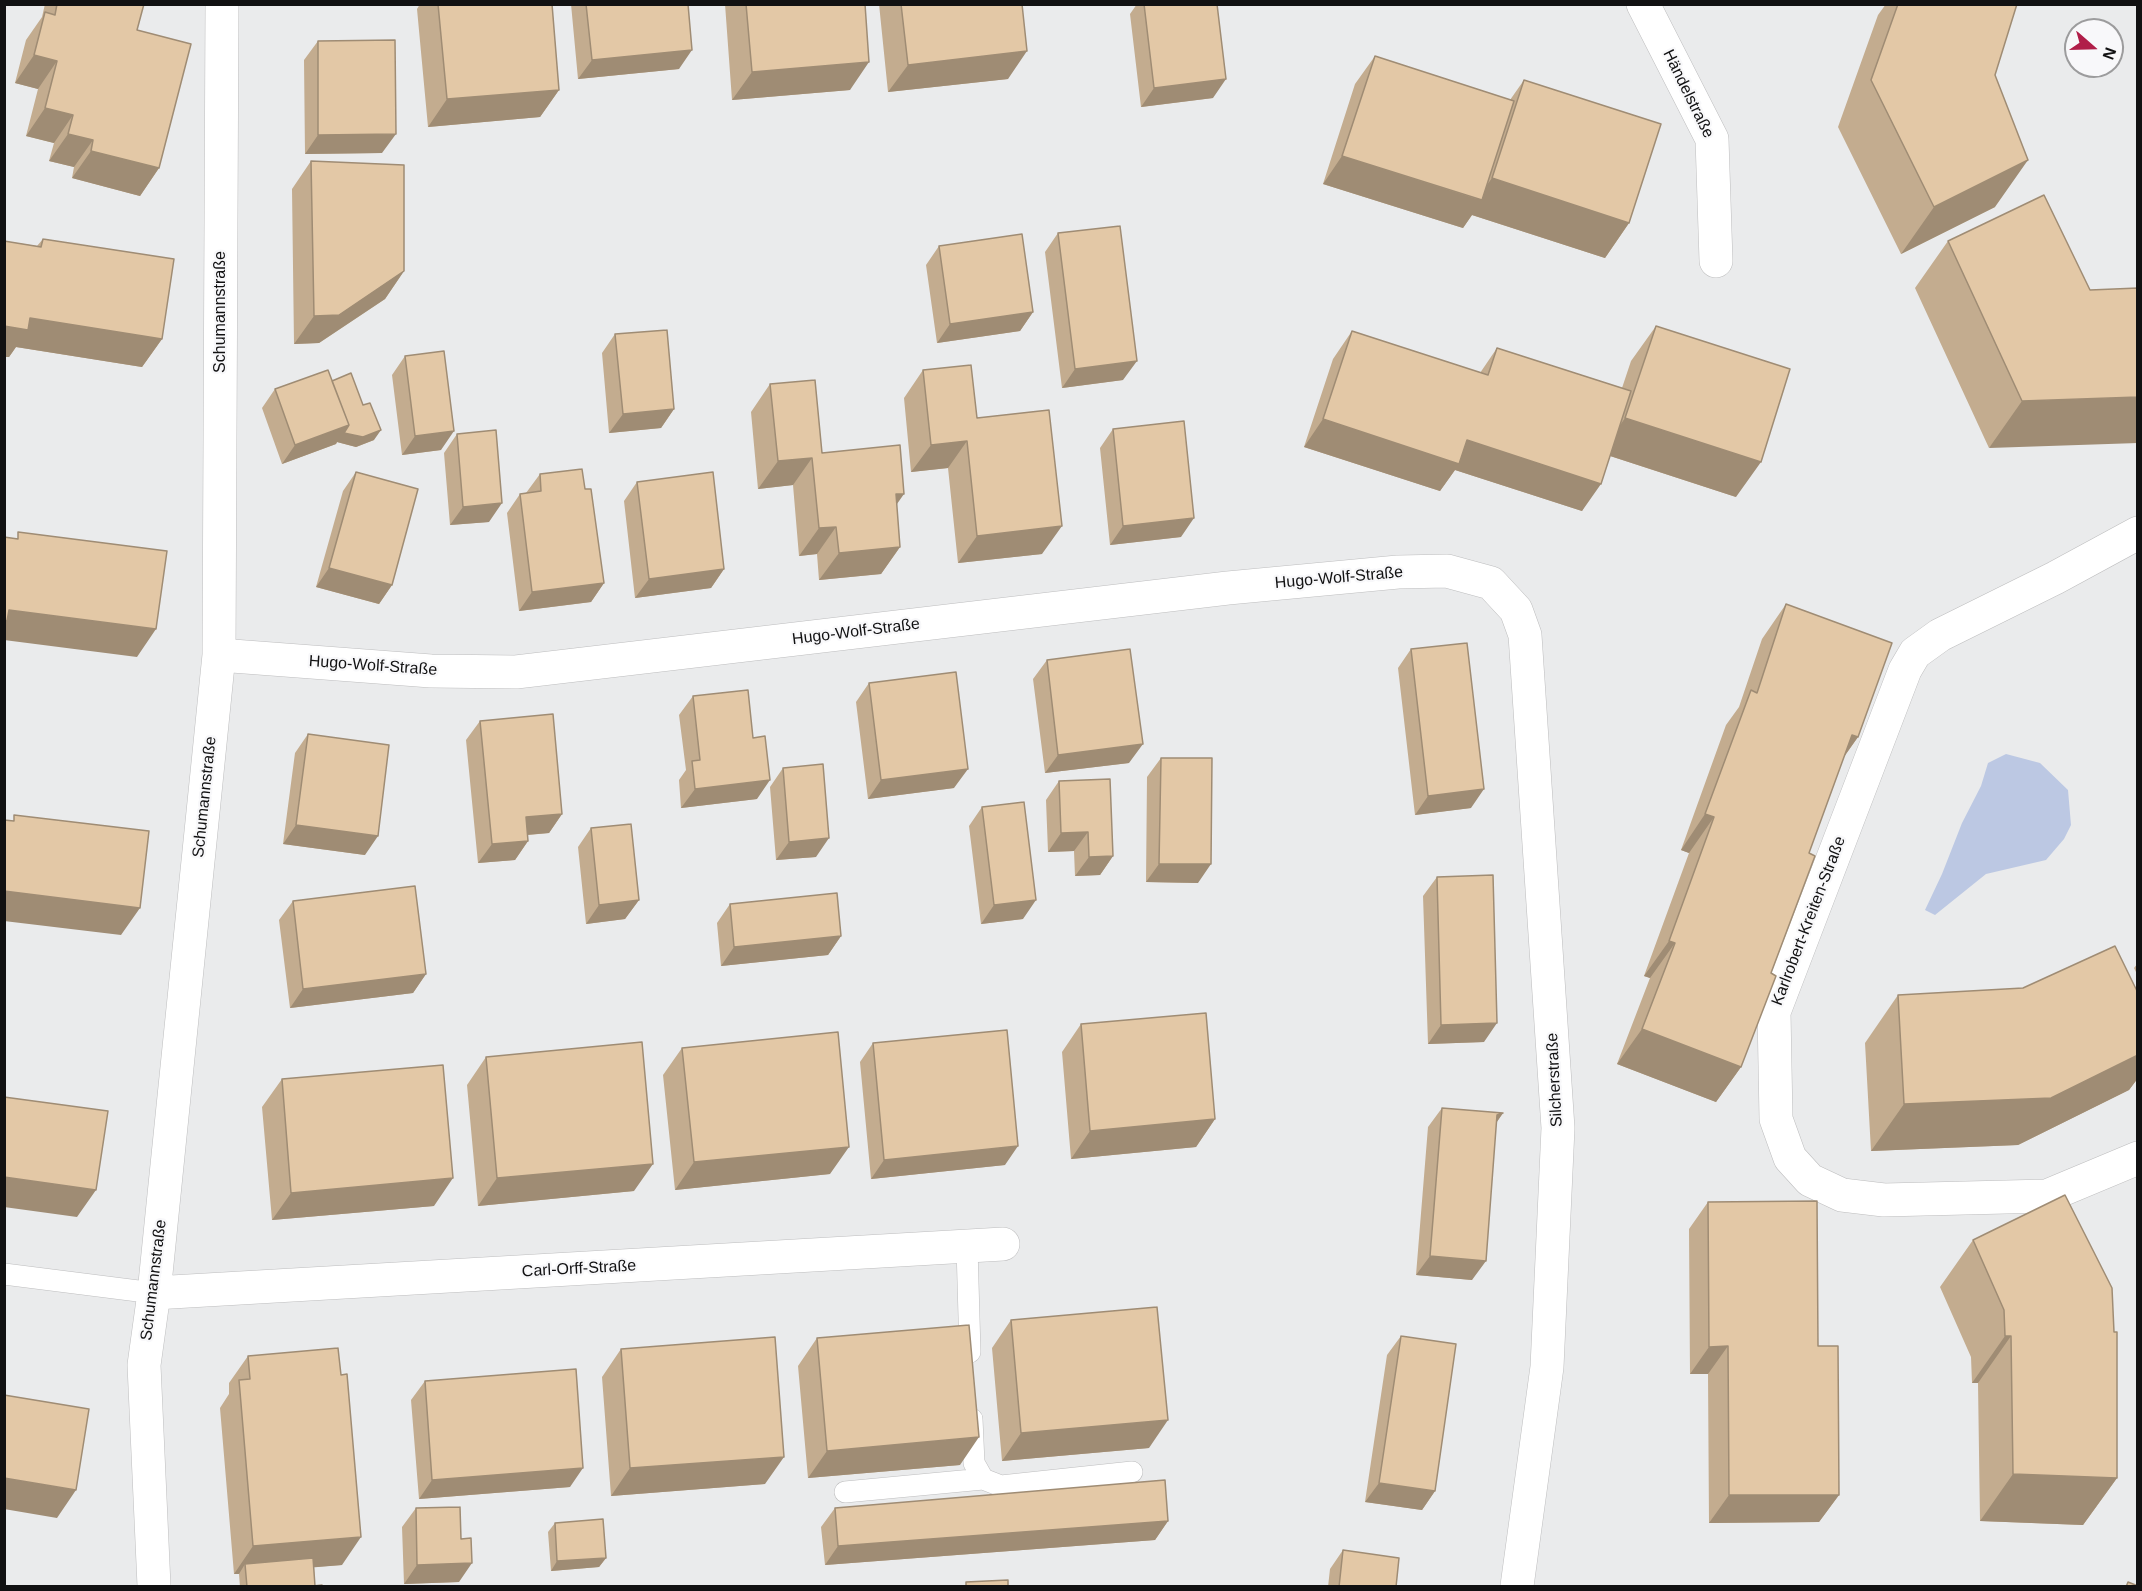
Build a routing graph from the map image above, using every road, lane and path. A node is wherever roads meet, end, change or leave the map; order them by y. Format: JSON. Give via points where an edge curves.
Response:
{"nodes":[{"id":1,"x":222,"y":4,"type":"edge"},
{"id":2,"x":1643,"y":4,"type":"edge"},
{"id":3,"x":1716,"y":261,"type":"dead end"},
{"id":4,"x":2138,"y":532,"type":"edge"},
{"id":5,"x":1491,"y":583,"type":"joint"},
{"id":6,"x":219,"y":655,"type":"junction"},
{"id":7,"x":2138,"y":1158,"type":"edge"},
{"id":8,"x":1003,"y":1245,"type":"dead end"},
{"id":9,"x":967,"y":1247,"type":"junction"},
{"id":10,"x":4,"y":1274,"type":"edge"},
{"id":11,"x":154,"y":1293,"type":"junction"},
{"id":12,"x":970,"y":1368,"type":"edge"},
{"id":13,"x":972,"y":1404,"type":"edge"},
{"id":14,"x":1132,"y":1472,"type":"dead end"},
{"id":15,"x":983,"y":1479,"type":"junction"},
{"id":16,"x":845,"y":1492,"type":"dead end"},
{"id":17,"x":153,"y":1587,"type":"edge"},
{"id":18,"x":1517,"y":1587,"type":"edge"}],
"edges":[{"from":1,"to":6,"type":"street","name":"Schumannstraße"},
{"from":2,"to":3,"type":"street","name":"Händelstraße","via":[[1712,139]]},
{"from":4,"to":7,"type":"street","name":"Karlrobert-Kreiten-Straße","via":[[1940,635],[1915,653],[1774,1012],[1776,1119],[1790,1158],[1810,1180],[1842,1195],[1884,1200],[2047,1196]]},
{"from":5,"to":6,"type":"street","name":"Hugo-Wolf-Straße","via":[[1447,571],[1398,572],[1228,588],[516,672],[431,671]]},
{"from":5,"to":18,"type":"street","name":"Silcherstraße","via":[[1516,610],[1525,635],[1558,1128],[1547,1366]]},
{"from":6,"to":11,"type":"street","name":"Schumannstraße"},
{"from":8,"to":9,"type":"street","name":"Carl-Orff-Straße"},
{"from":9,"to":11,"type":"street","name":"Carl-Orff-Straße"},
{"from":9,"to":12,"type":"lane"},
{"from":10,"to":11,"type":"lane"},
{"from":11,"to":17,"type":"street","name":"Schumannstraße","via":[[144,1365]]},
{"from":13,"to":15,"type":"lane","via":[[974,1463]]},
{"from":14,"to":15,"type":"lane","via":[[1001,1486]]},
{"from":15,"to":16,"type":"lane"}]}
